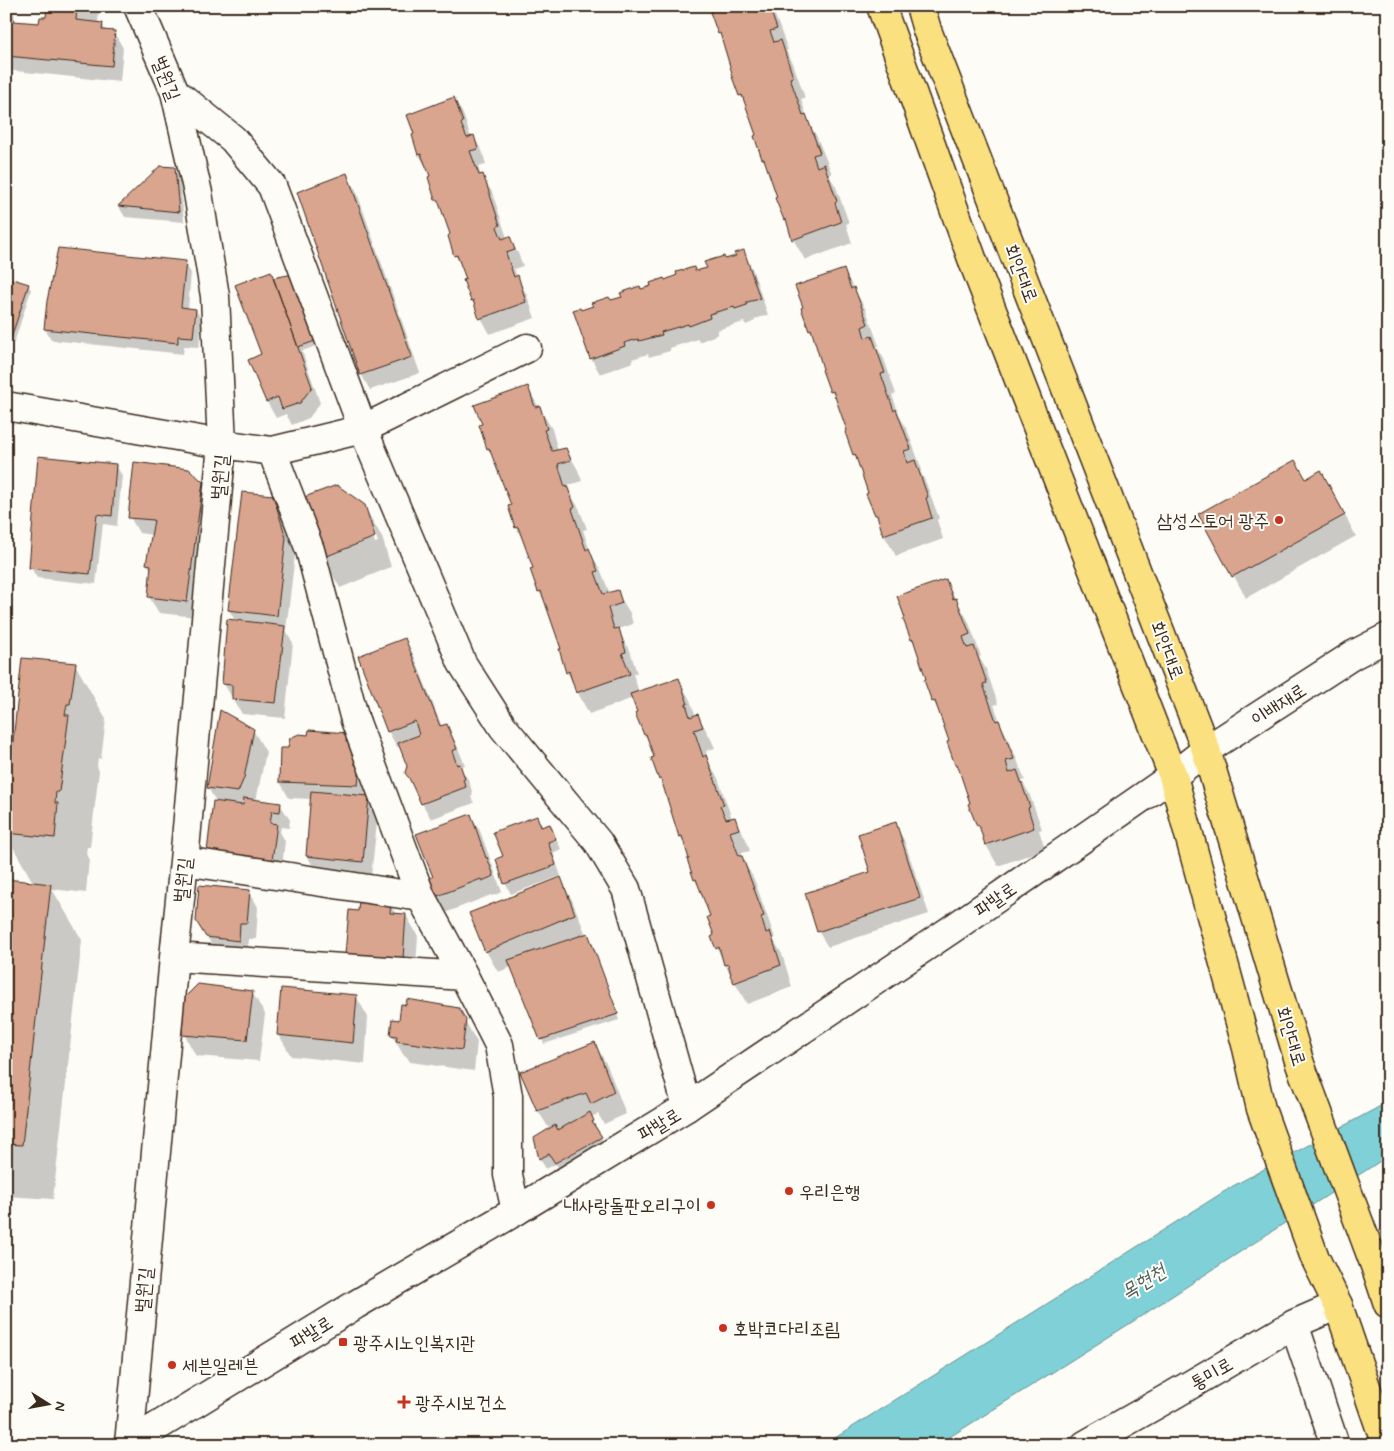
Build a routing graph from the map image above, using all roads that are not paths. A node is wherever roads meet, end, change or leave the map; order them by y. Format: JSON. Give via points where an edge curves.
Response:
{"nodes":[{"id":1,"x":138,"y":6,"type":"edge"},
{"id":2,"x":881,"y":6,"type":"edge"},
{"id":3,"x":920,"y":6,"type":"edge"},
{"id":4,"x":175,"y":92,"type":"junction"},
{"id":5,"x":527,"y":348,"type":"dead end"},
{"id":6,"x":6,"y":406,"type":"edge"},
{"id":7,"x":363,"y":429,"type":"junction"},
{"id":8,"x":222,"y":444,"type":"junction"},
{"id":9,"x":272,"y":451,"type":"junction"},
{"id":10,"x":1388,"y":637,"type":"edge"},
{"id":11,"x":1206,"y":750,"type":"junction"},
{"id":12,"x":1173,"y":776,"type":"junction"},
{"id":13,"x":184,"y":861,"type":"junction"},
{"id":14,"x":421,"y":897,"type":"junction"},
{"id":15,"x":174,"y":957,"type":"junction"},
{"id":16,"x":464,"y":976,"type":"junction"},
{"id":17,"x":687,"y":1107,"type":"junction"},
{"id":18,"x":516,"y":1211,"type":"junction"},
{"id":19,"x":1382,"y":1268,"type":"edge"},
{"id":20,"x":1388,"y":1304,"type":"edge"},
{"id":21,"x":1338,"y":1305,"type":"junction"},
{"id":22,"x":1294,"y":1324,"type":"junction"},
{"id":23,"x":128,"y":1444,"type":"edge"},
{"id":24,"x":1085,"y":1445,"type":"edge"},
{"id":25,"x":1335,"y":1445,"type":"edge"},
{"id":26,"x":1386,"y":1445,"type":"edge"}],
"edges":[{"from":1,"to":4,"type":"street","name":"벌원길"},
{"from":2,"to":12,"type":"main road","via":[[974,264]]},
{"from":3,"to":11,"type":"main road","name":"회안대로"},
{"from":4,"to":7,"type":"street","via":[[233,139],[272,186]]},
{"from":4,"to":8,"type":"street","name":"벌원길","via":[[198,193],[215,296]]},
{"from":5,"to":7,"type":"street"},
{"from":6,"to":8,"type":"street"},
{"from":7,"to":9,"type":"street"},
{"from":7,"to":17,"type":"street","via":[[462,663],[504,726],[598,842],[626,889]]},
{"from":8,"to":9,"type":"street"},
{"from":8,"to":13,"type":"street","name":"벌원길"},
{"from":9,"to":14,"type":"street","via":[[310,550],[356,720]]},
{"from":10,"to":11,"type":"street","name":"이배재로","via":[[1353,655]]},
{"from":11,"to":12,"type":"street","name":"이배재로"},
{"from":11,"to":19,"type":"main road","name":"회안대로","via":[[1303,1072],[1360,1225]]},
{"from":12,"to":17,"type":"street","name":"파발로"},
{"from":12,"to":21,"type":"main road","via":[[1261,1109],[1315,1258]]},
{"from":13,"to":14,"type":"street"},
{"from":13,"to":15,"type":"street","name":"벌원길"},
{"from":14,"to":16,"type":"street"},
{"from":15,"to":16,"type":"street"},
{"from":15,"to":23,"type":"street","name":"벌원길"},
{"from":16,"to":18,"type":"street","via":[[499,1045],[508,1096],[508,1175]]},
{"from":17,"to":18,"type":"street","name":"파발로"},
{"from":18,"to":23,"type":"street","name":"파발로"},
{"from":19,"to":20,"type":"main road","name":"회안대로"},
{"from":21,"to":22,"type":"street","name":"통미로"},
{"from":21,"to":26,"type":"main road"},
{"from":22,"to":24,"type":"street","name":"통미로"},
{"from":22,"to":25,"type":"street"}]}
